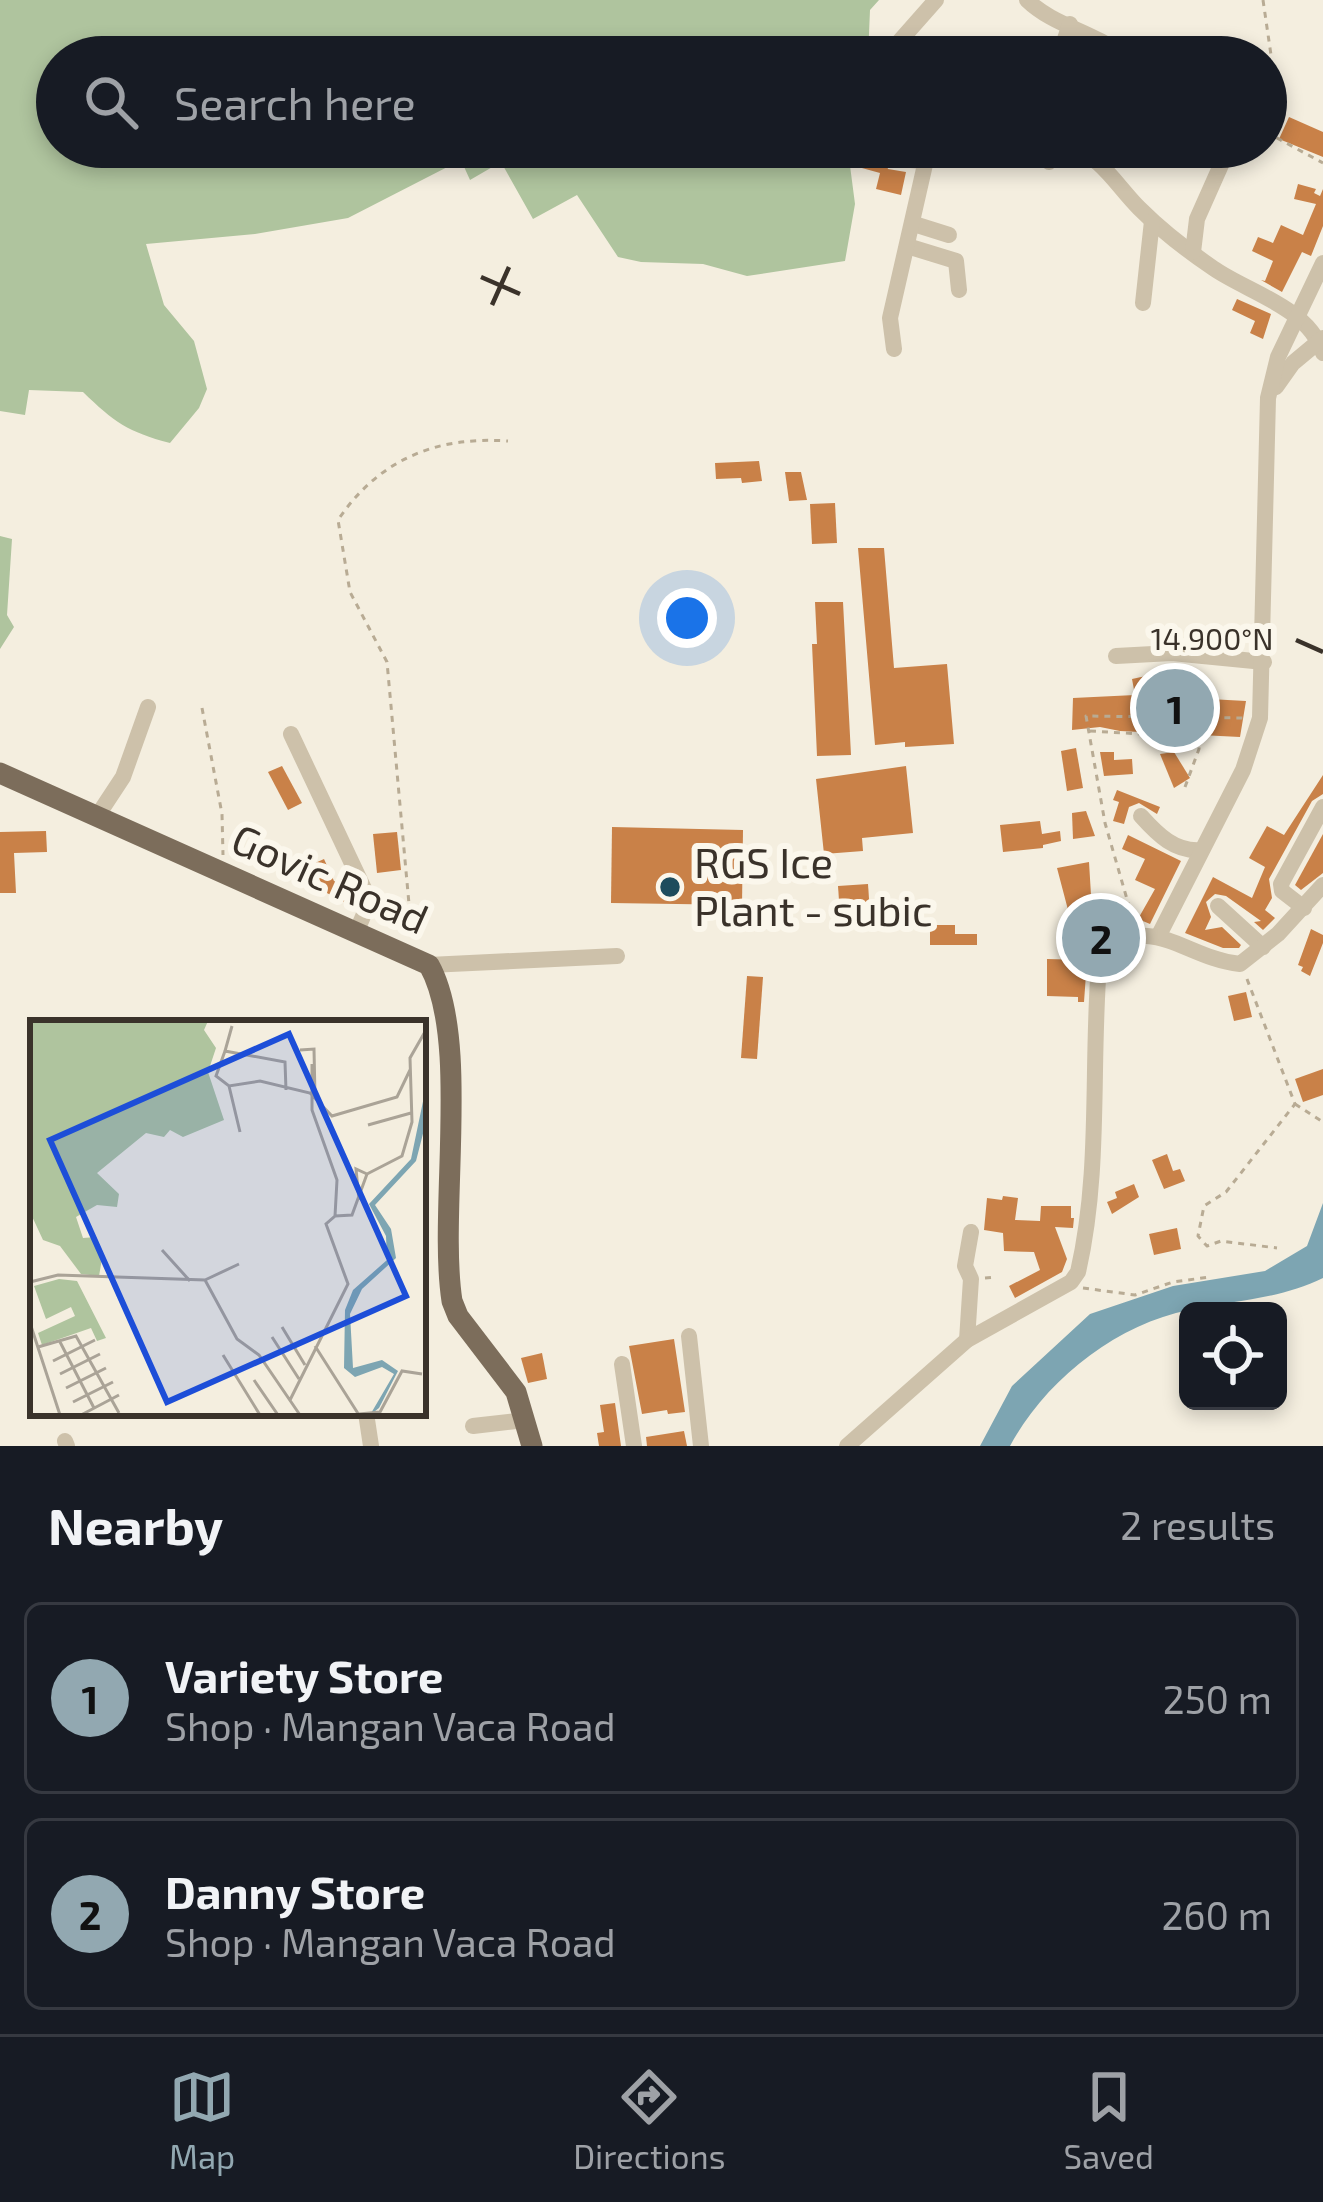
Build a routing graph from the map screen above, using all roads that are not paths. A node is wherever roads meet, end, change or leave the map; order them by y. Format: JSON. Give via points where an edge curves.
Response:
{"nodes":[{"id":1,"x":936,"y":0,"type":"edge"},
{"id":2,"x":1027,"y":0,"type":"edge"},
{"id":3,"x":1070,"y":24,"type":"junction"},
{"id":4,"x":904,"y":36,"type":"edge"},
{"id":5,"x":1066,"y":36,"type":"edge"},
{"id":6,"x":1090,"y":36,"type":"edge"},
{"id":7,"x":924,"y":168,"type":"edge"},
{"id":8,"x":1103,"y":168,"type":"edge"},
{"id":9,"x":1220,"y":168,"type":"edge"},
{"id":10,"x":1126,"y":194,"type":"junction"},
{"id":11,"x":1121,"y":217,"type":"dead end"},
{"id":12,"x":1152,"y":221,"type":"junction"},
{"id":13,"x":914,"y":224,"type":"junction"},
{"id":14,"x":949,"y":236,"type":"dead end"},
{"id":15,"x":907,"y":246,"type":"junction"},
{"id":16,"x":1193,"y":252,"type":"junction"},
{"id":17,"x":1323,"y":263,"type":"edge"},
{"id":18,"x":959,"y":290,"type":"dead end"},
{"id":19,"x":1143,"y":303,"type":"dead end"},
{"id":20,"x":1296,"y":315,"type":"junction"},
{"id":21,"x":1322,"y":344,"type":"edge"},
{"id":22,"x":894,"y":349,"type":"dead end"},
{"id":23,"x":1268,"y":398,"type":"junction"},
{"id":24,"x":1117,"y":656,"type":"dead end"},
{"id":25,"x":1264,"y":662,"type":"junction"},
{"id":26,"x":148,"y":707,"type":"dead end"},
{"id":27,"x":291,"y":734,"type":"dead end"},
{"id":28,"x":0,"y":773,"type":"edge"},
{"id":29,"x":1323,"y":807,"type":"edge"},
{"id":30,"x":1141,"y":816,"type":"dead end"},
{"id":31,"x":96,"y":818,"type":"junction"},
{"id":32,"x":1202,"y":850,"type":"junction"},
{"id":33,"x":1323,"y":885,"type":"edge"},
{"id":34,"x":1218,"y":906,"type":"dead end"},
{"id":35,"x":1304,"y":908,"type":"junction"},
{"id":36,"x":356,"y":933,"type":"junction"},
{"id":37,"x":1159,"y":935,"type":"junction"},
{"id":38,"x":1067,"y":940,"type":"dead end"},
{"id":39,"x":1263,"y":947,"type":"junction"},
{"id":40,"x":1100,"y":952,"type":"junction"},
{"id":41,"x":617,"y":956,"type":"dead end"},
{"id":42,"x":422,"y":961,"type":"junction"},
{"id":43,"x":971,"y":1232,"type":"dead end"},
{"id":44,"x":689,"y":1336,"type":"dead end"},
{"id":45,"x":967,"y":1340,"type":"junction"},
{"id":46,"x":622,"y":1364,"type":"dead end"},
{"id":47,"x":366,"y":1416,"type":"edge"},
{"id":48,"x":525,"y":1420,"type":"junction"},
{"id":49,"x":473,"y":1426,"type":"dead end"},
{"id":50,"x":370,"y":1446,"type":"edge"},
{"id":51,"x":532,"y":1446,"type":"edge"},
{"id":52,"x":634,"y":1446,"type":"edge"},
{"id":53,"x":701,"y":1446,"type":"edge"},
{"id":54,"x":847,"y":1446,"type":"edge"}],
"edges":[{"from":1,"to":4,"type":"street"},
{"from":2,"to":3,"type":"street"},
{"from":3,"to":5,"type":"street"},
{"from":3,"to":6,"type":"street"},
{"from":7,"to":13,"type":"street"},
{"from":8,"to":10,"type":"street"},
{"from":9,"to":16,"type":"street","via":[[1197,219]]},
{"from":10,"to":11,"type":"street"},
{"from":10,"to":12,"type":"street"},
{"from":12,"to":16,"type":"street"},
{"from":12,"to":19,"type":"street"},
{"from":13,"to":14,"type":"street"},
{"from":13,"to":15,"type":"street"},
{"from":15,"to":18,"type":"street","via":[[956,261]]},
{"from":15,"to":22,"type":"street","via":[[890,318]]},
{"from":16,"to":20,"type":"street"},
{"from":17,"to":20,"type":"street"},
{"from":20,"to":21,"type":"street"},
{"from":20,"to":23,"type":"street"},
{"from":21,"to":23,"type":"street","via":[[1293,363]]},
{"from":23,"to":25,"type":"street"},
{"from":24,"to":25,"type":"street"},
{"from":25,"to":32,"type":"street","via":[[1260,718],[1244,770]]},
{"from":26,"to":31,"type":"street","via":[[123,777]]},
{"from":27,"to":36,"type":"street","via":[[366,893]]},
{"from":28,"to":31,"type":"main road","name":"Govic Road"},
{"from":29,"to":35,"type":"street","via":[[1281,884]]},
{"from":30,"to":32,"type":"street","via":[[1174,845]]},
{"from":31,"to":36,"type":"main road","name":"Govic Road"},
{"from":32,"to":37,"type":"street"},
{"from":33,"to":35,"type":"street"},
{"from":34,"to":39,"type":"street"},
{"from":35,"to":39,"type":"street"},
{"from":36,"to":42,"type":"main road","name":"Govic Road"},
{"from":37,"to":39,"type":"street","via":[[1220,962],[1240,964]]},
{"from":37,"to":40,"type":"street","via":[[1136,933]]},
{"from":38,"to":40,"type":"street"},
{"from":40,"to":45,"type":"street","via":[[1078,1272]]},
{"from":41,"to":42,"type":"street"},
{"from":42,"to":48,"type":"main road","name":"Govic Road","via":[[441,988],[452,1301],[516,1392]]},
{"from":43,"to":45,"type":"street"},
{"from":44,"to":53,"type":"street"},
{"from":45,"to":54,"type":"street"},
{"from":46,"to":52,"type":"street"},
{"from":47,"to":50,"type":"street"},
{"from":48,"to":49,"type":"street"},
{"from":48,"to":51,"type":"main road","name":"Govic Road"}]}
